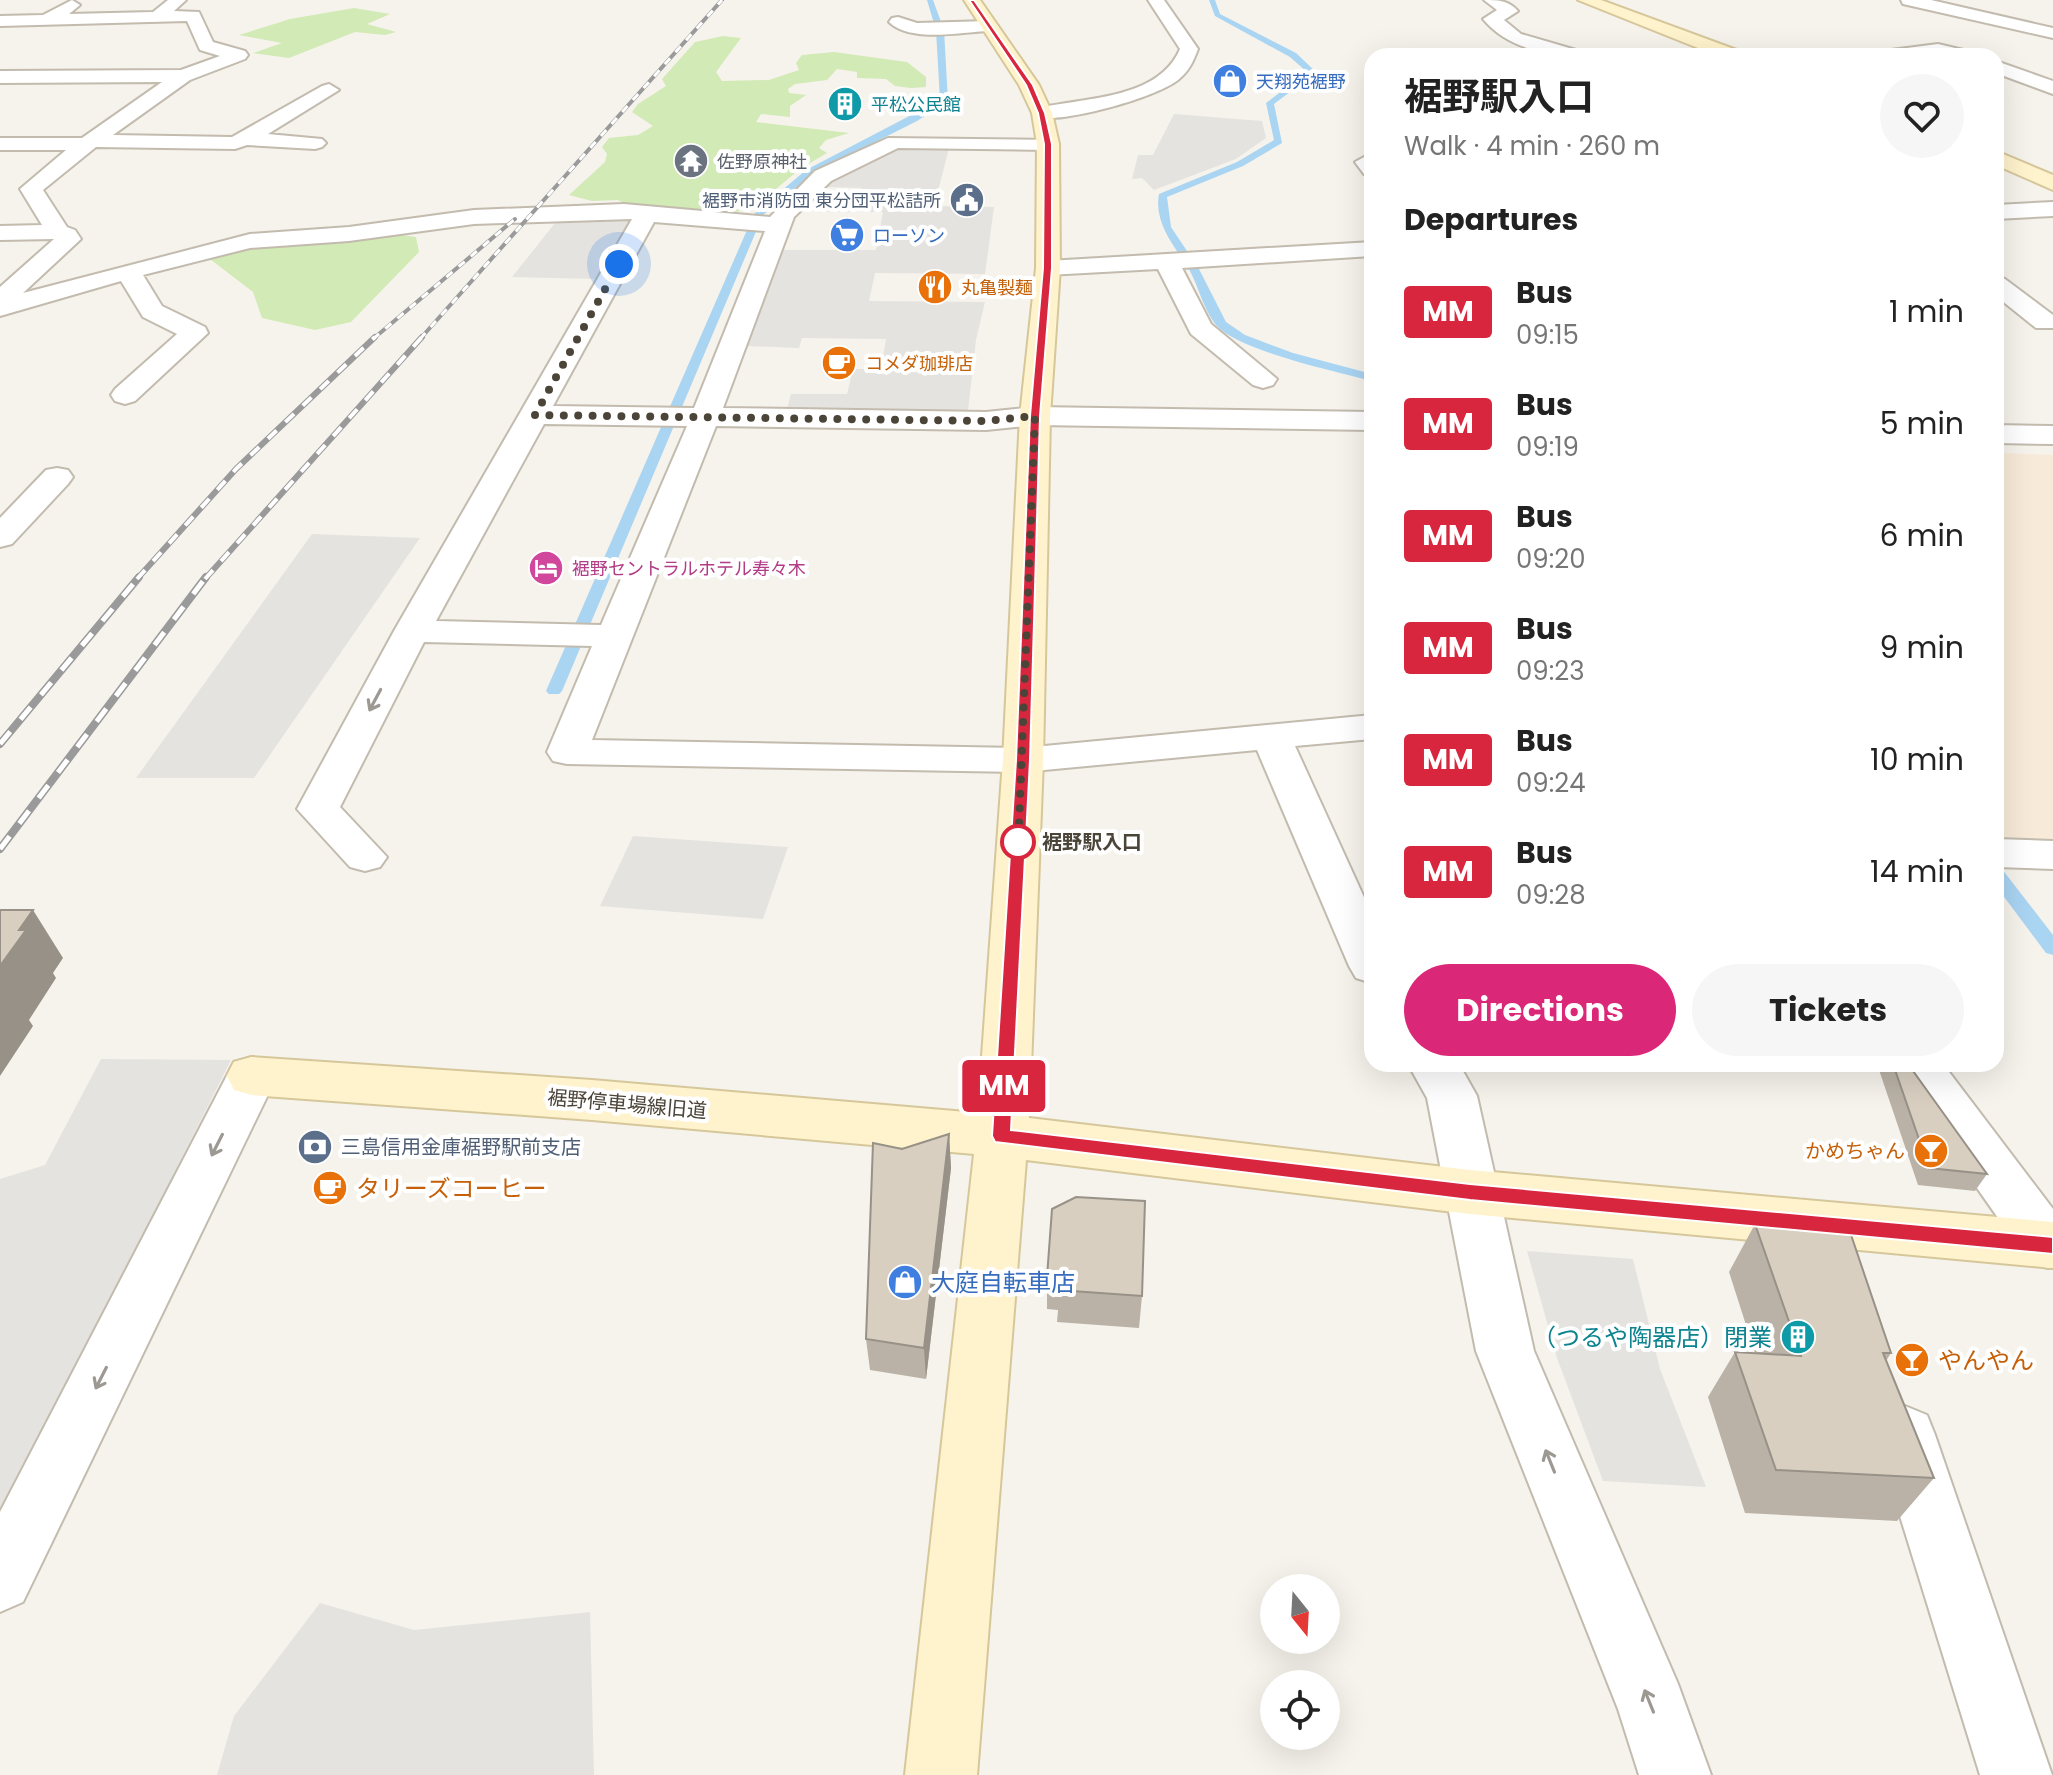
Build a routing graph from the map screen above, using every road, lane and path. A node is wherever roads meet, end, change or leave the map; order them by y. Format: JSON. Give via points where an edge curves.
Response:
{"nodes":[{"id":1,"x":81,"y":0,"type":"edge"},
{"id":2,"x":178,"y":0,"type":"edge"},
{"id":3,"x":1156,"y":0,"type":"edge"},
{"id":4,"x":1492,"y":0,"type":"edge"},
{"id":5,"x":1586,"y":0,"type":"edge"},
{"id":6,"x":1909,"y":0,"type":"edge"},
{"id":7,"x":980,"y":13,"type":"edge"},
{"id":8,"x":157,"y":17,"type":"junction"},
{"id":9,"x":47,"y":20,"type":"junction"},
{"id":10,"x":0,"y":21,"type":"edge"},
{"id":11,"x":898,"y":22,"type":"dead end"},
{"id":12,"x":2053,"y":33,"type":"edge"},
{"id":13,"x":1549,"y":48,"type":"edge"},
{"id":14,"x":1714,"y":48,"type":"edge"},
{"id":15,"x":2039,"y":62,"type":"dead end"},
{"id":16,"x":2004,"y":64,"type":"edge"},
{"id":17,"x":2004,"y":67,"type":"edge"},
{"id":18,"x":183,"y":76,"type":"junction"},
{"id":19,"x":0,"y":77,"type":"edge"},
{"id":20,"x":2053,"y":88,"type":"edge"},
{"id":21,"x":329,"y":90,"type":"dead end"},
{"id":22,"x":1045,"y":128,"type":"junction"},
{"id":23,"x":244,"y":139,"type":"junction"},
{"id":24,"x":90,"y":142,"type":"junction"},
{"id":25,"x":315,"y":143,"type":"dead end"},
{"id":26,"x":0,"y":144,"type":"edge"},
{"id":27,"x":2004,"y":161,"type":"edge"},
{"id":28,"x":2053,"y":183,"type":"edge"},
{"id":29,"x":2053,"y":209,"type":"edge"},
{"id":30,"x":2004,"y":212,"type":"edge"},
{"id":31,"x":647,"y":214,"type":"junction"},
{"id":32,"x":762,"y":223,"type":"junction"},
{"id":33,"x":58,"y":232,"type":"junction"},
{"id":34,"x":0,"y":233,"type":"edge"},
{"id":35,"x":1364,"y":249,"type":"edge"},
{"id":36,"x":1166,"y":261,"type":"junction"},
{"id":37,"x":1048,"y":268,"type":"junction"},
{"id":38,"x":128,"y":271,"type":"junction"},
{"id":39,"x":2004,"y":290,"type":"edge"},
{"id":40,"x":0,"y":300,"type":"edge"},
{"id":41,"x":0,"y":308,"type":"edge"},
{"id":42,"x":2008,"y":322,"type":"dead end"},
{"id":43,"x":1263,"y":379,"type":"dead end"},
{"id":44,"x":125,"y":395,"type":"dead end"},
{"id":45,"x":535,"y":415,"type":"junction"},
{"id":46,"x":1035,"y":416,"type":"junction"},
{"id":47,"x":698,"y":417,"type":"junction"},
{"id":48,"x":1364,"y":421,"type":"edge"},
{"id":49,"x":2004,"y":434,"type":"edge"},
{"id":50,"x":2053,"y":435,"type":"edge"},
{"id":51,"x":57,"y":477,"type":"dead end"},
{"id":52,"x":0,"y":537,"type":"edge"},
{"id":53,"x":412,"y":631,"type":"junction"},
{"id":54,"x":608,"y":636,"type":"junction"},
{"id":55,"x":1364,"y":728,"type":"edge"},
{"id":56,"x":1272,"y":738,"type":"junction"},
{"id":57,"x":1023,"y":760,"type":"junction"},
{"id":58,"x":2004,"y":853,"type":"edge"},
{"id":59,"x":2053,"y":855,"type":"edge"},
{"id":60,"x":365,"y":857,"type":"dead end"},
{"id":61,"x":1364,"y":948,"type":"edge"},
{"id":62,"x":1438,"y":1072,"type":"edge"},
{"id":63,"x":1921,"y":1072,"type":"edge"},
{"id":64,"x":1002,"y":1136,"type":"junction"},
{"id":65,"x":1470,"y":1192,"type":"junction"},
{"id":66,"x":1833,"y":1225,"type":"junction"},
{"id":67,"x":2050,"y":1245,"type":"edge"},
{"id":68,"x":1854,"y":1284,"type":"edge"},
{"id":69,"x":1889,"y":1388,"type":"edge"},
{"id":70,"x":0,"y":1579,"type":"edge"},
{"id":71,"x":941,"y":1775,"type":"edge"},
{"id":72,"x":1675,"y":1775,"type":"edge"},
{"id":73,"x":2016,"y":1775,"type":"edge"}],
"edges":[{"from":1,"to":9,"type":"street"},
{"from":2,"to":8,"type":"street"},
{"from":3,"to":22,"type":"street","via":[[1189,49],[1177,74]]},
{"from":4,"to":13,"type":"street","via":[[1509,11],[1492,19],[1515,38]]},
{"from":5,"to":14,"type":"street"},
{"from":6,"to":12,"type":"street"},
{"from":7,"to":11,"type":"street","via":[[939,27]]},
{"from":7,"to":22,"type":"street","via":[[1029,85]]},
{"from":8,"to":9,"type":"street"},
{"from":8,"to":18,"type":"street","via":[[193,16],[206,46],[239,55]]},
{"from":9,"to":10,"type":"street"},
{"from":15,"to":16,"type":"street"},
{"from":17,"to":20,"type":"street"},
{"from":18,"to":19,"type":"street"},
{"from":18,"to":24,"type":"street"},
{"from":21,"to":23,"type":"street"},
{"from":22,"to":32,"type":"street","via":[[895,142],[823,176],[783,215]]},
{"from":22,"to":37,"type":"street"},
{"from":23,"to":24,"type":"street"},
{"from":23,"to":25,"type":"street"},
{"from":24,"to":26,"type":"street"},
{"from":24,"to":33,"type":"street","via":[[60,166],[25,182]]},
{"from":27,"to":28,"type":"street"},
{"from":29,"to":30,"type":"street"},
{"from":31,"to":32,"type":"street"},
{"from":31,"to":38,"type":"street","via":[[474,217],[250,241]]},
{"from":31,"to":45,"type":"street"},
{"from":32,"to":47,"type":"street"},
{"from":33,"to":34,"type":"street"},
{"from":33,"to":40,"type":"street","via":[[69,239]]},
{"from":35,"to":36,"type":"street"},
{"from":36,"to":37,"type":"street"},
{"from":36,"to":43,"type":"street","via":[[1200,328]]},
{"from":37,"to":46,"type":"street"},
{"from":38,"to":41,"type":"street"},
{"from":38,"to":44,"type":"street","via":[[152,311],[195,333]]},
{"from":39,"to":42,"type":"street","via":[[2045,322]]},
{"from":45,"to":47,"type":"street"},
{"from":45,"to":53,"type":"street"},
{"from":46,"to":47,"type":"street","via":[[986,421]]},
{"from":46,"to":48,"type":"street"},
{"from":46,"to":57,"type":"street"},
{"from":47,"to":54,"type":"street"},
{"from":49,"to":50,"type":"street"},
{"from":51,"to":52,"type":"street"},
{"from":53,"to":54,"type":"street"},
{"from":53,"to":60,"type":"street","one_way":true,"via":[[318,809]]},
{"from":54,"to":57,"type":"street","via":[[567,752]]},
{"from":55,"to":56,"type":"street"},
{"from":56,"to":57,"type":"street"},
{"from":56,"to":61,"type":"street"},
{"from":57,"to":64,"type":"street"},
{"from":58,"to":59,"type":"street"},
{"from":62,"to":65,"type":"street","via":[[1452,1096]]},
{"from":63,"to":67,"type":"street"},
{"from":64,"to":65,"type":"street","name":"裾野停車場線旧道"},
{"from":64,"to":70,"type":"street","name":"裾野停車場線旧道","one_way":true,"via":[[252,1076]]},
{"from":64,"to":71,"type":"street"},
{"from":65,"to":66,"type":"street","name":"裾野停車場線旧道"},
{"from":72,"to":65,"type":"street","one_way":true,"via":[[1653,1709],[1505,1351]]},
{"from":66,"to":67,"type":"street","name":"裾野停車場線旧道"},
{"from":66,"to":68,"type":"street"},
{"from":69,"to":73,"type":"street"}]}
